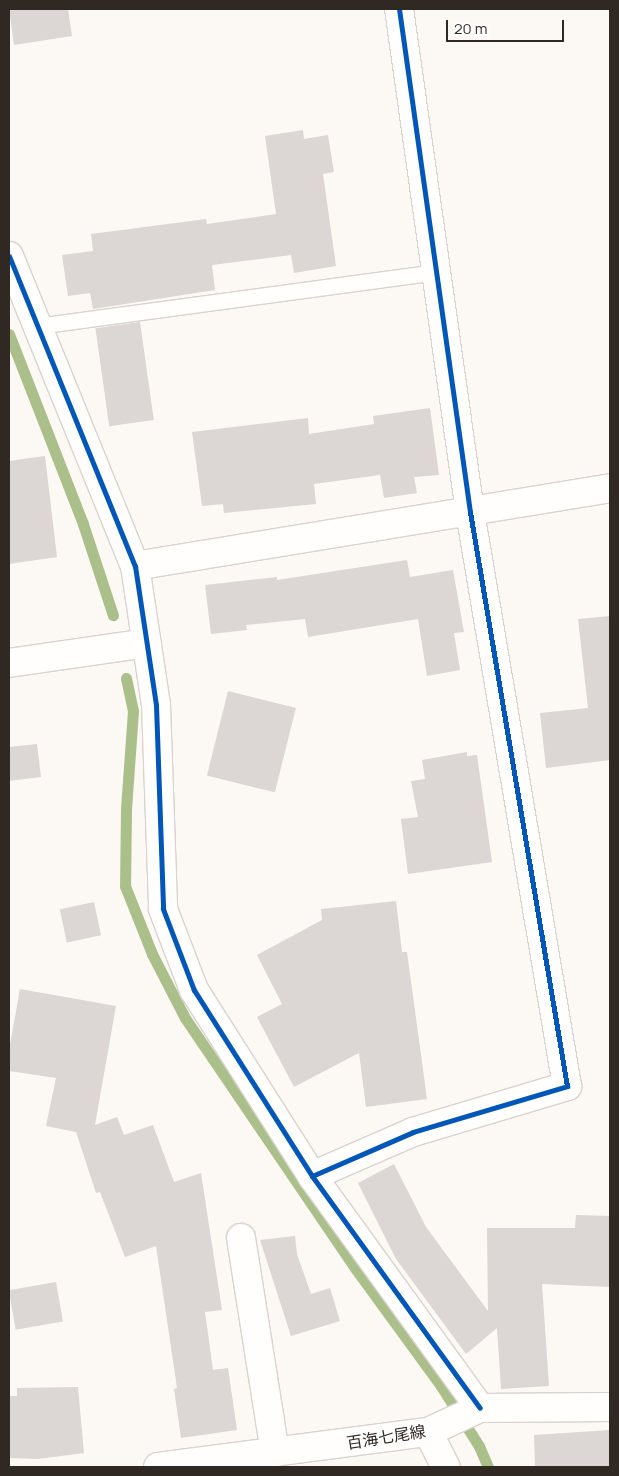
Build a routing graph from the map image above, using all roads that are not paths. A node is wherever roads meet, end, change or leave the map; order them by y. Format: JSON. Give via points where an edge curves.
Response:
{"nodes":[{"id":1,"x":399,"y":9,"type":"edge"},
{"id":2,"x":9,"y":256,"type":"edge"},
{"id":3,"x":436,"y":272,"type":"junction"},
{"id":4,"x":37,"y":326,"type":"junction"},
{"id":5,"x":610,"y":488,"type":"edge"},
{"id":6,"x":470,"y":512,"type":"junction"},
{"id":7,"x":136,"y":566,"type":"junction"},
{"id":8,"x":147,"y":642,"type":"junction"},
{"id":9,"x":9,"y":663,"type":"edge"},
{"id":10,"x":312,"y":1176,"type":"junction"},
{"id":11,"x":241,"y":1238,"type":"dead end"},
{"id":12,"x":610,"y":1407,"type":"edge"},
{"id":13,"x":456,"y":1419,"type":"junction"},
{"id":14,"x":275,"y":1452,"type":"junction"},
{"id":15,"x":158,"y":1467,"type":"edge"},
{"id":16,"x":446,"y":1467,"type":"edge"}],
"edges":[{"from":1,"to":3,"type":"street"},
{"from":2,"to":4,"type":"street"},
{"from":3,"to":4,"type":"lane"},
{"from":3,"to":6,"type":"street"},
{"from":4,"to":7,"type":"street"},
{"from":5,"to":6,"type":"street"},
{"from":6,"to":7,"type":"street"},
{"from":6,"to":10,"type":"street","via":[[567,1086],[413,1132]]},
{"from":7,"to":8,"type":"street"},
{"from":8,"to":9,"type":"street"},
{"from":8,"to":10,"type":"street","via":[[156,705],[163,909],[194,990]]},
{"from":10,"to":13,"type":"street"},
{"from":11,"to":14,"type":"street"},
{"from":12,"to":13,"type":"street","name":"百海七尾線"},
{"from":13,"to":14,"type":"street","name":"百海七尾線"},
{"from":13,"to":16,"type":"street"},
{"from":14,"to":15,"type":"street","name":"百海七尾線"}]}
